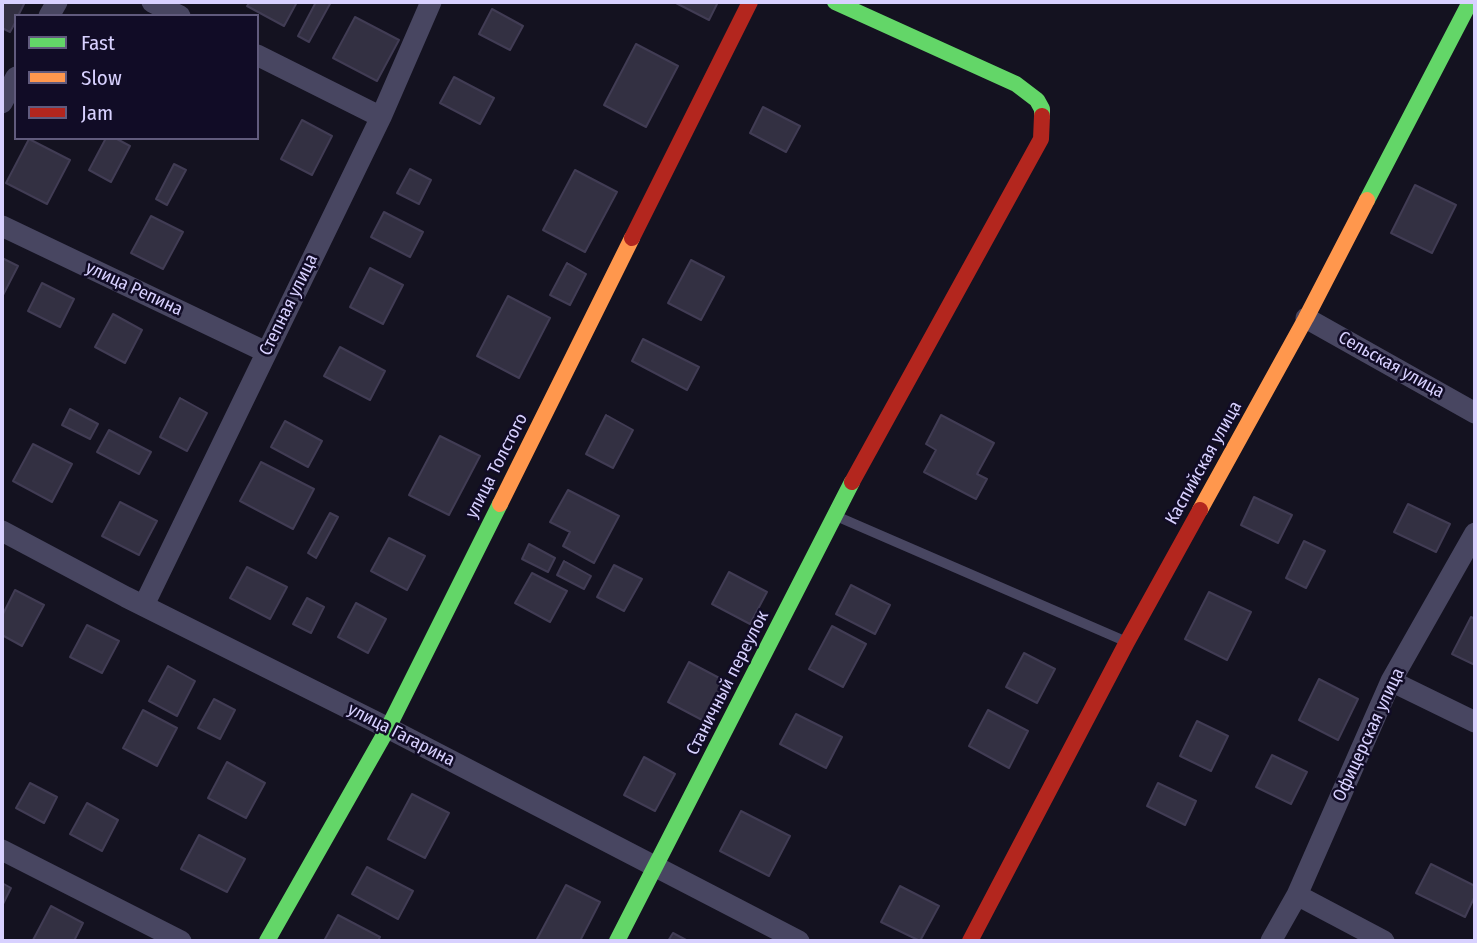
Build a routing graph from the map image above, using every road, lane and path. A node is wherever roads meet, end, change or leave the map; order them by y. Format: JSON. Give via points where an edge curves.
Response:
{"nodes":[{"id":1,"x":152,"y":2,"type":"edge"},
{"id":2,"x":431,"y":2,"type":"edge"},
{"id":3,"x":750,"y":2,"type":"edge"},
{"id":4,"x":835,"y":2,"type":"edge"},
{"id":5,"x":1470,"y":2,"type":"edge"},
{"id":6,"x":176,"y":14,"type":"edge"},
{"id":7,"x":259,"y":56,"type":"edge"},
{"id":8,"x":14,"y":81,"type":"edge"},
{"id":9,"x":2,"y":103,"type":"edge"},
{"id":10,"x":381,"y":117,"type":"junction"},
{"id":11,"x":2,"y":226,"type":"edge"},
{"id":12,"x":1306,"y":318,"type":"junction"},
{"id":13,"x":266,"y":352,"type":"junction"},
{"id":14,"x":1475,"y":413,"type":"edge"},
{"id":15,"x":834,"y":515,"type":"junction"},
{"id":16,"x":2,"y":531,"type":"edge"},
{"id":17,"x":1475,"y":533,"type":"edge"},
{"id":18,"x":144,"y":606,"type":"junction"},
{"id":19,"x":1127,"y":642,"type":"junction"},
{"id":20,"x":1391,"y":681,"type":"junction"},
{"id":21,"x":1475,"y":722,"type":"edge"},
{"id":22,"x":388,"y":728,"type":"junction"},
{"id":23,"x":2,"y":850,"type":"edge"},
{"id":24,"x":656,"y":867,"type":"junction"},
{"id":25,"x":1297,"y":895,"type":"junction"},
{"id":26,"x":181,"y":941,"type":"edge"},
{"id":27,"x":267,"y":941,"type":"edge"},
{"id":28,"x":617,"y":941,"type":"edge"},
{"id":29,"x":799,"y":941,"type":"edge"},
{"id":30,"x":970,"y":941,"type":"edge"},
{"id":31,"x":1271,"y":941,"type":"edge"},
{"id":32,"x":1384,"y":941,"type":"edge"}],
"edges":[{"from":1,"to":6,"type":"street"},
{"from":2,"to":10,"type":"street","name":"Степная улица"},
{"from":3,"to":22,"type":"street","name":"улица Толстого"},
{"from":4,"to":15,"type":"street","name":"Станичный переулок","via":[[1016,83],[1037,100],[1043,125],[1041,139]]},
{"from":5,"to":12,"type":"street","name":"Каспийская улица"},
{"from":7,"to":10,"type":"street"},
{"from":8,"to":9,"type":"street"},
{"from":10,"to":13,"type":"street","name":"Степная улица"},
{"from":11,"to":13,"type":"street","name":"улица Репина"},
{"from":12,"to":14,"type":"street","name":"Сельская улица"},
{"from":12,"to":19,"type":"street","name":"Каспийская улица"},
{"from":13,"to":18,"type":"street","name":"Степная улица"},
{"from":15,"to":19,"type":"lane"},
{"from":15,"to":24,"type":"street","name":"Станичный переулок"},
{"from":16,"to":18,"type":"street","name":"улица Гагарина"},
{"from":17,"to":20,"type":"street","name":"Офицерская улица"},
{"from":18,"to":22,"type":"street","name":"улица Гагарина"},
{"from":19,"to":30,"type":"street","name":"Каспийская улица"},
{"from":20,"to":21,"type":"street"},
{"from":20,"to":25,"type":"street","name":"Офицерская улица"},
{"from":22,"to":24,"type":"street","name":"улица Гагарина"},
{"from":22,"to":27,"type":"street","name":"улица Толстого"},
{"from":23,"to":26,"type":"street"},
{"from":24,"to":28,"type":"street","name":"Станичный переулок"},
{"from":24,"to":29,"type":"street","name":"улица Гагарина"},
{"from":25,"to":31,"type":"street","name":"Офицерская улица"},
{"from":25,"to":32,"type":"street"}]}
